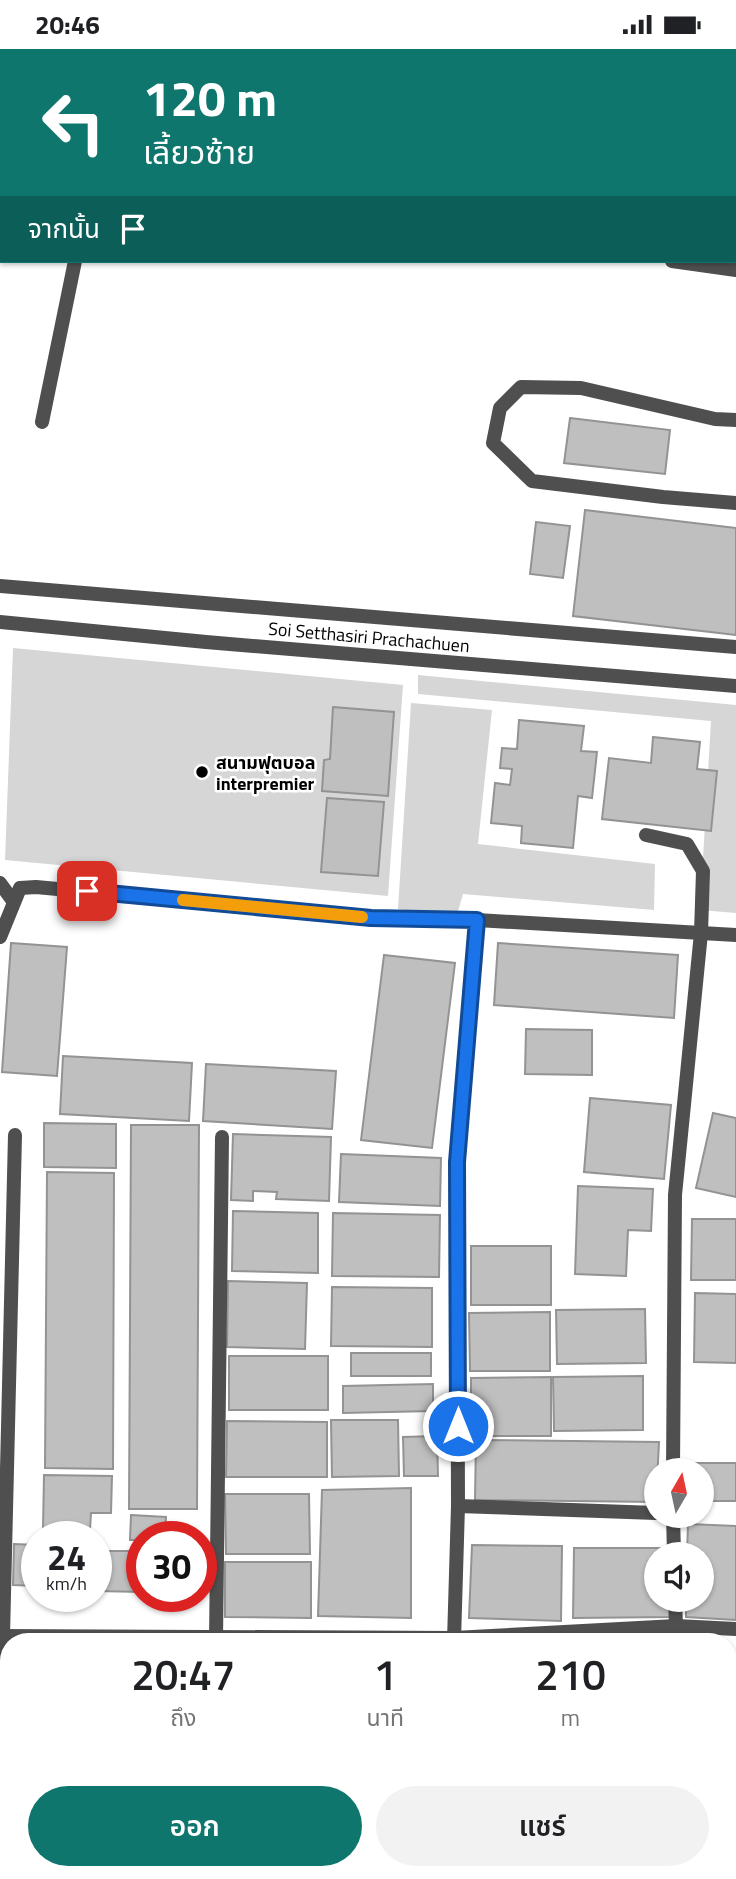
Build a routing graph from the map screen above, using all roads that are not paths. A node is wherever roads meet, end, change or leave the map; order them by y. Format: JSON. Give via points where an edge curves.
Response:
{"nodes":[{"id":1,"x":75,"y":263,"type":"edge"},
{"id":2,"x":686,"y":263,"type":"edge"},
{"id":3,"x":736,"y":270,"type":"edge"},
{"id":4,"x":736,"y":420,"type":"edge"},
{"id":5,"x":42,"y":422,"type":"dead end"},
{"id":6,"x":736,"y":503,"type":"edge"},
{"id":7,"x":0,"y":586,"type":"edge"},
{"id":8,"x":0,"y":622,"type":"edge"},
{"id":9,"x":736,"y":647,"type":"edge"},
{"id":10,"x":736,"y":686,"type":"edge"},
{"id":11,"x":646,"y":835,"type":"dead end"},
{"id":12,"x":0,"y":883,"type":"edge"},
{"id":13,"x":13,"y":901,"type":"junction"},
{"id":14,"x":477,"y":920,"type":"junction"},
{"id":15,"x":701,"y":933,"type":"junction"},
{"id":16,"x":736,"y":935,"type":"edge"},
{"id":17,"x":0,"y":937,"type":"edge"},
{"id":18,"x":15,"y":1135,"type":"dead end"},
{"id":19,"x":222,"y":1137,"type":"dead end"},
{"id":20,"x":673,"y":1458,"type":"edge"},
{"id":21,"x":458,"y":1506,"type":"junction"},
{"id":22,"x":644,"y":1513,"type":"edge"},
{"id":23,"x":675,"y":1612,"type":"edge"},
{"id":24,"x":676,"y":1626,"type":"junction"},
{"id":25,"x":736,"y":1629,"type":"edge"},
{"id":26,"x":1,"y":1633,"type":"edge"},
{"id":27,"x":216,"y":1633,"type":"edge"},
{"id":28,"x":454,"y":1633,"type":"edge"},
{"id":29,"x":565,"y":1633,"type":"edge"}],
"edges":[{"from":1,"to":5,"type":"street"},
{"from":2,"to":3,"type":"street"},
{"from":4,"to":6,"type":"street","via":[[581,388],[521,387],[500,408],[493,443],[532,481]]},
{"from":7,"to":9,"type":"street","name":"Soi Setthasiri Prachachuen"},
{"from":8,"to":10,"type":"street","name":"Soi Setthasiri Prachachuen"},
{"from":11,"to":15,"type":"street","via":[[688,844],[696,855],[704,871]]},
{"from":12,"to":13,"type":"street"},
{"from":13,"to":14,"type":"street","via":[[20,888],[36,887],[371,918]]},
{"from":13,"to":17,"type":"street"},
{"from":14,"to":15,"type":"street"},
{"from":14,"to":21,"type":"street","via":[[457,1162]]},
{"from":15,"to":16,"type":"street"},
{"from":15,"to":20,"type":"street","via":[[675,1195]]},
{"from":18,"to":26,"type":"street"},
{"from":19,"to":27,"type":"street"},
{"from":21,"to":22,"type":"street"},
{"from":21,"to":28,"type":"street"},
{"from":23,"to":24,"type":"street"},
{"from":24,"to":25,"type":"street"},
{"from":24,"to":29,"type":"street"}]}
